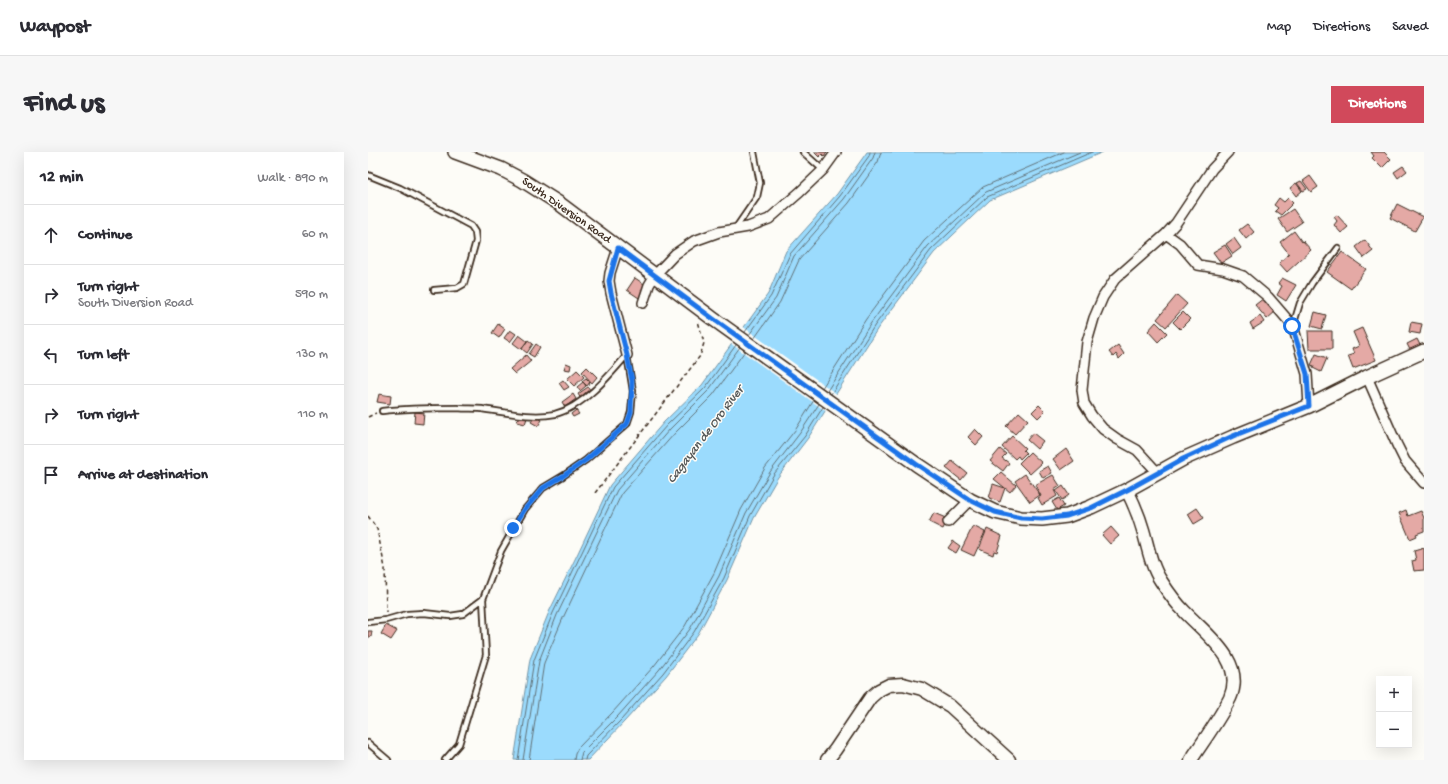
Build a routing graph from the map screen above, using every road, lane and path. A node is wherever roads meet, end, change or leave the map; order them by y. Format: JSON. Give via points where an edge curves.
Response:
{"nodes":[{"id":1,"x":455,"y":152,"type":"edge"},
{"id":2,"x":754,"y":152,"type":"edge"},
{"id":3,"x":803,"y":152,"type":"edge"},
{"id":4,"x":836,"y":152,"type":"edge"},
{"id":5,"x":1228,"y":152,"type":"edge"},
{"id":6,"x":823,"y":170,"type":"junction"},
{"id":7,"x":368,"y":175,"type":"edge"},
{"id":8,"x":734,"y":230,"type":"junction"},
{"id":9,"x":1166,"y":234,"type":"junction"},
{"id":10,"x":618,"y":248,"type":"junction"},
{"id":11,"x":1338,"y":248,"type":"dead end"},
{"id":12,"x":655,"y":276,"type":"junction"},
{"id":13,"x":434,"y":290,"type":"dead end"},
{"id":14,"x":643,"y":303,"type":"dead end"},
{"id":15,"x":1292,"y":326,"type":"junction"},
{"id":16,"x":699,"y":328,"type":"dead end"},
{"id":17,"x":1424,"y":351,"type":"edge"},
{"id":18,"x":627,"y":355,"type":"junction"},
{"id":19,"x":1367,"y":377,"type":"junction"},
{"id":20,"x":1309,"y":406,"type":"junction"},
{"id":21,"x":382,"y":411,"type":"joint"},
{"id":22,"x":368,"y":417,"type":"edge"},
{"id":23,"x":1158,"y":473,"type":"junction"},
{"id":24,"x":1424,"y":483,"type":"edge"},
{"id":25,"x":1127,"y":490,"type":"junction"},
{"id":26,"x":596,"y":493,"type":"dead end"},
{"id":27,"x":970,"y":500,"type":"junction"},
{"id":28,"x":368,"y":516,"type":"edge"},
{"id":29,"x":948,"y":522,"type":"dead end"},
{"id":30,"x":483,"y":599,"type":"junction"},
{"id":31,"x":386,"y":620,"type":"junction"},
{"id":32,"x":368,"y":622,"type":"edge"},
{"id":33,"x":368,"y":742,"type":"edge"},
{"id":34,"x":388,"y":760,"type":"edge"},
{"id":35,"x":445,"y":760,"type":"edge"},
{"id":36,"x":827,"y":760,"type":"edge"},
{"id":37,"x":1009,"y":760,"type":"edge"},
{"id":38,"x":1191,"y":760,"type":"edge"}],
"edges":[{"from":1,"to":10,"type":"main road","name":"South Diversion Road","via":[[501,169],[522,180],[560,204]]},
{"from":2,"to":8,"type":"lane","via":[[760,182],[757,197]]},
{"from":3,"to":6,"type":"lane"},
{"from":4,"to":6,"type":"street"},
{"from":5,"to":9,"type":"street","via":[[1212,169]]},
{"from":6,"to":8,"type":"street","via":[[769,219]]},
{"from":7,"to":13,"type":"lane","via":[[400,188],[470,226],[475,232],[476,241],[464,284],[457,288]]},
{"from":8,"to":12,"type":"street","via":[[719,232],[694,241],[675,254]]},
{"from":9,"to":15,"type":"street","via":[[1180,244],[1198,265],[1223,269],[1243,276],[1268,297]]},
{"from":9,"to":23,"type":"street","via":[[1115,278],[1102,298],[1087,342],[1082,390],[1084,403],[1103,429],[1137,450]]},
{"from":10,"to":12,"type":"main road","name":"South Diversion Road"},
{"from":10,"to":18,"type":"street","via":[[609,281]]},
{"from":11,"to":15,"type":"lane","via":[[1304,296]]},
{"from":12,"to":14,"type":"street"},
{"from":12,"to":27,"type":"main road","name":"South Diversion Road"},
{"from":15,"to":20,"type":"street","via":[[1307,374]]},
{"from":16,"to":26,"type":"path","via":[[704,342],[700,356]]},
{"from":17,"to":19,"type":"main road","name":"South Diversion Road"},
{"from":18,"to":21,"type":"lane","via":[[590,394],[555,414],[528,415],[444,408]]},
{"from":18,"to":30,"type":"lane","via":[[633,391],[627,424],[586,460],[543,488],[525,509],[501,551]]},
{"from":19,"to":20,"type":"main road","name":"South Diversion Road"},
{"from":19,"to":24,"type":"street","via":[[1405,461]]},
{"from":20,"to":23,"type":"main road","name":"South Diversion Road","via":[[1233,436]]},
{"from":21,"to":22,"type":"path"},
{"from":23,"to":25,"type":"main road","name":"South Diversion Road"},
{"from":25,"to":27,"type":"main road","name":"South Diversion Road","via":[[1091,508],[1067,516],[1042,519],[1021,518],[995,512]]},
{"from":25,"to":38,"type":"street","via":[[1160,580],[1184,611],[1217,644],[1226,656],[1234,676],[1230,697]]},
{"from":27,"to":29,"type":"street"},
{"from":28,"to":31,"type":"path","via":[[377,530],[386,568]]},
{"from":30,"to":31,"type":"lane","via":[[463,614],[407,614]]},
{"from":30,"to":35,"type":"lane","via":[[486,655],[459,744]]},
{"from":31,"to":32,"type":"lane"},
{"from":33,"to":34,"type":"lane"},
{"from":36,"to":37,"type":"street","via":[[870,698],[889,685],[903,684],[922,689],[945,702]]}]}
